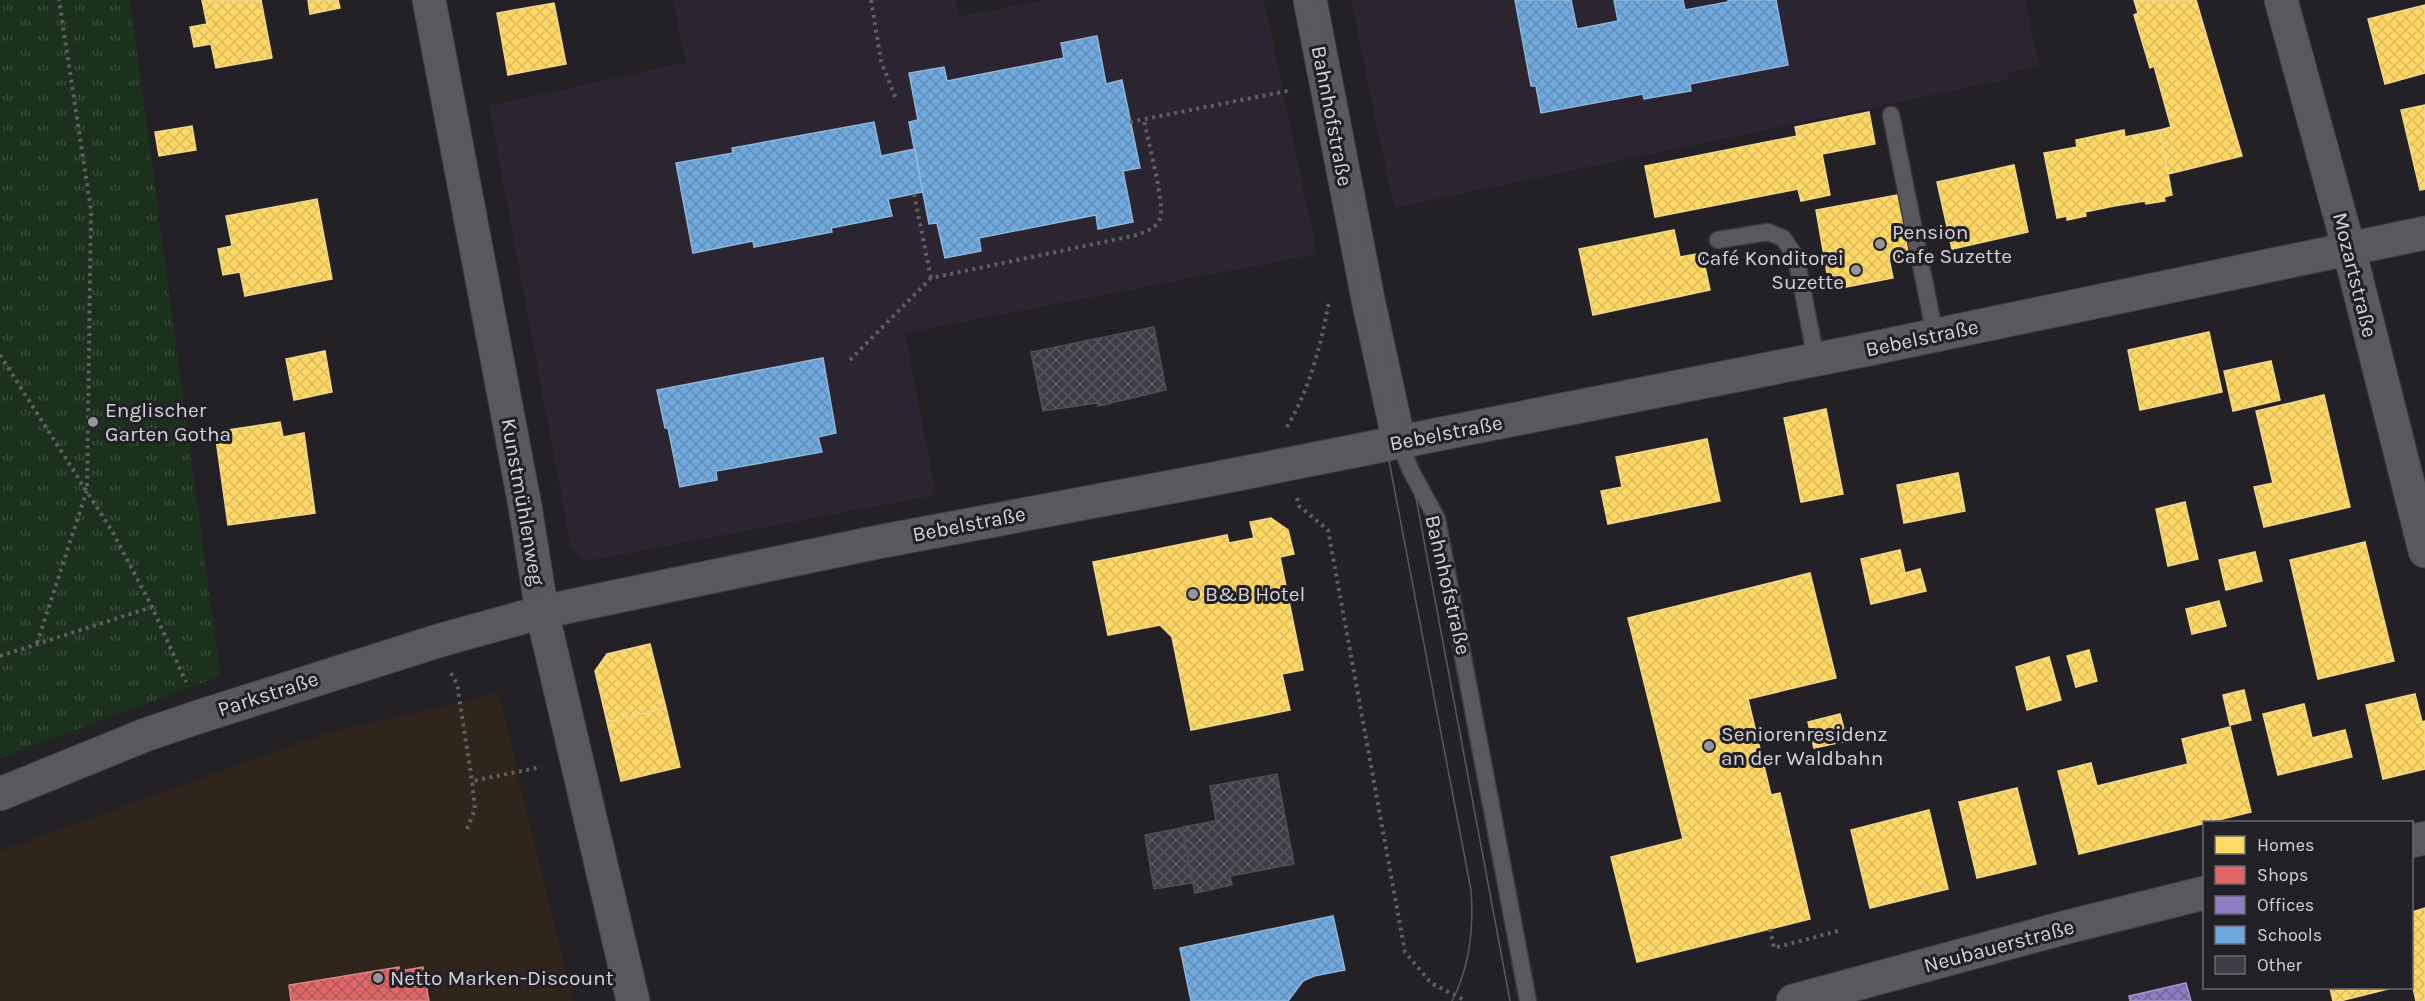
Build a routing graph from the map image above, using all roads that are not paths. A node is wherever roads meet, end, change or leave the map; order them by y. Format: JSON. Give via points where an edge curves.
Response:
{"nodes":[{"id":1,"x":429,"y":0,"type":"edge"},
{"id":2,"x":1310,"y":0,"type":"edge"},
{"id":3,"x":2281,"y":0,"type":"edge"},
{"id":4,"x":1891,"y":115,"type":"dead end"},
{"id":5,"x":2425,"y":233,"type":"edge"},
{"id":6,"x":1718,"y":240,"type":"dead end"},
{"id":7,"x":2349,"y":249,"type":"junction"},
{"id":8,"x":1935,"y":335,"type":"junction"},
{"id":9,"x":1816,"y":359,"type":"junction"},
{"id":10,"x":1399,"y":442,"type":"junction"},
{"id":11,"x":2425,"y":551,"type":"edge"},
{"id":12,"x":542,"y":612,"type":"junction"},
{"id":13,"x":0,"y":794,"type":"edge"},
{"id":14,"x":2203,"y":894,"type":"edge"},
{"id":15,"x":1841,"y":994,"type":"edge"},
{"id":16,"x":633,"y":1001,"type":"edge"},
{"id":17,"x":1528,"y":1001,"type":"edge"},
{"id":18,"x":1793,"y":1001,"type":"edge"}],
"edges":[{"from":1,"to":12,"type":"street","name":"Kunstmühlenweg"},
{"from":2,"to":10,"type":"street","name":"Bahnhofstraße"},
{"from":3,"to":7,"type":"street","name":"Mozartstraße"},
{"from":4,"to":8,"type":"lane"},
{"from":5,"to":7,"type":"street","name":"Bebelstraße"},
{"from":6,"to":9,"type":"lane","via":[[1768,232],[1783,238],[1796,257]]},
{"from":7,"to":8,"type":"street","name":"Bebelstraße"},
{"from":7,"to":11,"type":"street","name":"Mozartstraße"},
{"from":8,"to":9,"type":"street","name":"Bebelstraße"},
{"from":9,"to":10,"type":"street","name":"Bebelstraße"},
{"from":10,"to":12,"type":"street","name":"Bebelstraße","via":[[878,542]]},
{"from":10,"to":17,"type":"lane","name":"Bahnhofstraße","via":[[1437,519]]},
{"from":12,"to":13,"type":"street","name":"Parkstraße","via":[[201,716]]},
{"from":12,"to":16,"type":"street","name":"Kunstmühlenweg"},
{"from":14,"to":15,"type":"street","name":"Neubauerstraße"},
{"from":15,"to":18,"type":"street","name":"Neubauerstraße"}]}
